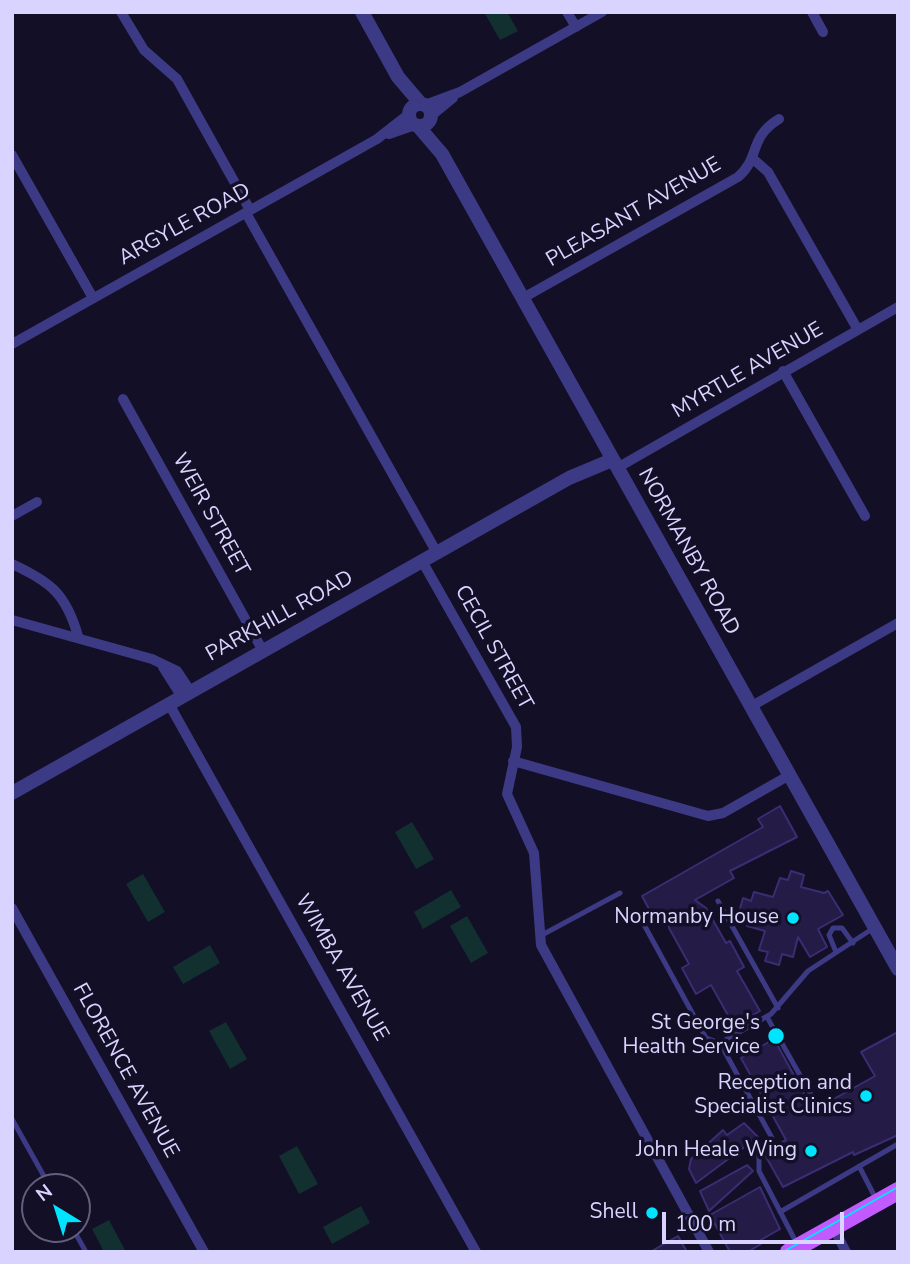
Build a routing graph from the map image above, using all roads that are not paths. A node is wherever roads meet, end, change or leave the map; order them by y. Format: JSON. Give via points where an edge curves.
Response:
{"nodes":[{"id":1,"x":121,"y":12,"type":"edge"},
{"id":2,"x":362,"y":12,"type":"edge"},
{"id":3,"x":567,"y":12,"type":"edge"},
{"id":4,"x":602,"y":12,"type":"edge"},
{"id":5,"x":812,"y":12,"type":"edge"},
{"id":6,"x":576,"y":27,"type":"junction"},
{"id":7,"x":823,"y":32,"type":"dead end"},
{"id":8,"x":420,"y":115,"type":"junction"},
{"id":9,"x":779,"y":119,"type":"dead end"},
{"id":10,"x":12,"y":155,"type":"edge"},
{"id":11,"x":752,"y":158,"type":"junction"},
{"id":12,"x":248,"y":211,"type":"junction"},
{"id":13,"x":93,"y":298,"type":"junction"},
{"id":14,"x":523,"y":298,"type":"junction"},
{"id":15,"x":898,"y":307,"type":"edge"},
{"id":16,"x":858,"y":330,"type":"junction"},
{"id":17,"x":12,"y":344,"type":"edge"},
{"id":18,"x":783,"y":371,"type":"junction"},
{"id":19,"x":123,"y":399,"type":"dead end"},
{"id":20,"x":612,"y":459,"type":"junction"},
{"id":21,"x":37,"y":502,"type":"dead end"},
{"id":22,"x":12,"y":516,"type":"edge"},
{"id":23,"x":864,"y":516,"type":"dead end"},
{"id":24,"x":437,"y":553,"type":"junction"},
{"id":25,"x":422,"y":561,"type":"junction"},
{"id":26,"x":12,"y":564,"type":"edge"},
{"id":27,"x":12,"y":620,"type":"edge"},
{"id":28,"x":898,"y":624,"type":"edge"},
{"id":29,"x":78,"y":636,"type":"junction"},
{"id":30,"x":263,"y":651,"type":"junction"},
{"id":31,"x":181,"y":698,"type":"junction"},
{"id":32,"x":750,"y":707,"type":"junction"},
{"id":33,"x":513,"y":761,"type":"junction"},
{"id":34,"x":788,"y":776,"type":"junction"},
{"id":35,"x":12,"y":793,"type":"edge"},
{"id":36,"x":620,"y":893,"type":"dead end"},
{"id":37,"x":719,"y":901,"type":"dead end"},
{"id":38,"x":12,"y":908,"type":"edge"},
{"id":39,"x":642,"y":921,"type":"dead end"},
{"id":40,"x":875,"y":928,"type":"junction"},
{"id":41,"x":538,"y":937,"type":"junction"},
{"id":42,"x":853,"y":943,"type":"junction"},
{"id":43,"x":836,"y":953,"type":"junction"},
{"id":44,"x":898,"y":969,"type":"edge"},
{"id":45,"x":778,"y":1008,"type":"junction"},
{"id":46,"x":767,"y":1017,"type":"junction"},
{"id":47,"x":720,"y":1043,"type":"junction"},
{"id":48,"x":818,"y":1107,"type":"dead end"},
{"id":49,"x":12,"y":1119,"type":"edge"},
{"id":50,"x":898,"y":1144,"type":"edge"},
{"id":51,"x":859,"y":1166,"type":"junction"},
{"id":52,"x":42,"y":1173,"type":"edge"},
{"id":53,"x":898,"y":1191,"type":"edge"},
{"id":54,"x":878,"y":1202,"type":"junction"},
{"id":55,"x":780,"y":1212,"type":"junction"},
{"id":56,"x":832,"y":1227,"type":"junction"},
{"id":57,"x":794,"y":1249,"type":"edge"},
{"id":58,"x":204,"y":1252,"type":"edge"},
{"id":59,"x":476,"y":1252,"type":"edge"},
{"id":60,"x":709,"y":1252,"type":"edge"},
{"id":61,"x":846,"y":1252,"type":"edge"}],
"edges":[{"from":1,"to":12,"type":"street","via":[[144,50],[177,79]]},
{"from":2,"to":8,"type":"street","name":"NORMANBY ROAD"},
{"from":3,"to":6,"type":"street"},
{"from":4,"to":6,"type":"street","name":"ARGYLE ROAD"},
{"from":5,"to":7,"type":"street"},
{"from":6,"to":8,"type":"street","name":"ARGYLE ROAD"},
{"from":8,"to":12,"type":"street","name":"ARGYLE ROAD"},
{"from":8,"to":14,"type":"street","name":"NORMANBY ROAD"},
{"from":9,"to":11,"type":"street","name":"PLEASANT AVENUE","via":[[760,134]]},
{"from":10,"to":13,"type":"street"},
{"from":11,"to":14,"type":"street","name":"PLEASANT AVENUE","via":[[738,177]]},
{"from":11,"to":16,"type":"street","via":[[768,172]]},
{"from":12,"to":13,"type":"street","name":"ARGYLE ROAD"},
{"from":12,"to":24,"type":"street"},
{"from":13,"to":17,"type":"street","name":"ARGYLE ROAD"},
{"from":14,"to":20,"type":"street","name":"NORMANBY ROAD"},
{"from":15,"to":16,"type":"street","name":"MYRTLE AVENUE"},
{"from":16,"to":18,"type":"street","name":"MYRTLE AVENUE"},
{"from":18,"to":20,"type":"street","name":"MYRTLE AVENUE"},
{"from":18,"to":23,"type":"street"},
{"from":19,"to":30,"type":"street","name":"WEIR STREET"},
{"from":20,"to":24,"type":"street","name":"PARKHILL ROAD","via":[[569,478]]},
{"from":20,"to":32,"type":"street","name":"NORMANBY ROAD"},
{"from":21,"to":22,"type":"street"},
{"from":24,"to":25,"type":"street","name":"PARKHILL ROAD"},
{"from":25,"to":30,"type":"street","name":"PARKHILL ROAD"},
{"from":25,"to":33,"type":"street","name":"CECIL STREET","via":[[513,720],[518,734]]},
{"from":26,"to":29,"type":"street","via":[[58,592]]},
{"from":27,"to":29,"type":"street"},
{"from":28,"to":32,"type":"street"},
{"from":29,"to":31,"type":"street","name":"WIMBA AVENUE","via":[[161,664]]},
{"from":30,"to":31,"type":"street","name":"PARKHILL ROAD"},
{"from":31,"to":35,"type":"street","name":"PARKHILL ROAD"},
{"from":31,"to":59,"type":"street","name":"WIMBA AVENUE"},
{"from":32,"to":34,"type":"street","name":"NORMANBY ROAD"},
{"from":33,"to":34,"type":"street","via":[[708,816],[723,813]]},
{"from":33,"to":41,"type":"street","name":"CECIL STREET","via":[[507,794],[537,865]]},
{"from":34,"to":40,"type":"street","name":"NORMANBY ROAD"},
{"from":36,"to":41,"type":"lane"},
{"from":37,"to":45,"type":"lane"},
{"from":38,"to":58,"type":"street","name":"FLORENCE AVENUE"},
{"from":39,"to":47,"type":"lane","via":[[706,1038]]},
{"from":40,"to":42,"type":"lane"},
{"from":40,"to":44,"type":"street","name":"NORMANBY ROAD"},
{"from":41,"to":60,"type":"street","name":"CECIL STREET"},
{"from":42,"to":43,"type":"lane"},
{"from":42,"to":43,"type":"lane","via":[[842,928],[833,928],[829,935]]},
{"from":43,"to":45,"type":"lane","via":[[808,971]]},
{"from":45,"to":46,"type":"lane"},
{"from":46,"to":47,"type":"lane"},
{"from":46,"to":48,"type":"lane"},
{"from":47,"to":55,"type":"lane","via":[[772,1138],[757,1158]]},
{"from":49,"to":52,"type":"lane"},
{"from":50,"to":51,"type":"lane"},
{"from":51,"to":54,"type":"lane"},
{"from":51,"to":55,"type":"lane"},
{"from":53,"to":54,"type":"main road"},
{"from":54,"to":56,"type":"main road"},
{"from":55,"to":57,"type":"lane"},
{"from":56,"to":57,"type":"main road"},
{"from":56,"to":61,"type":"street"}]}
